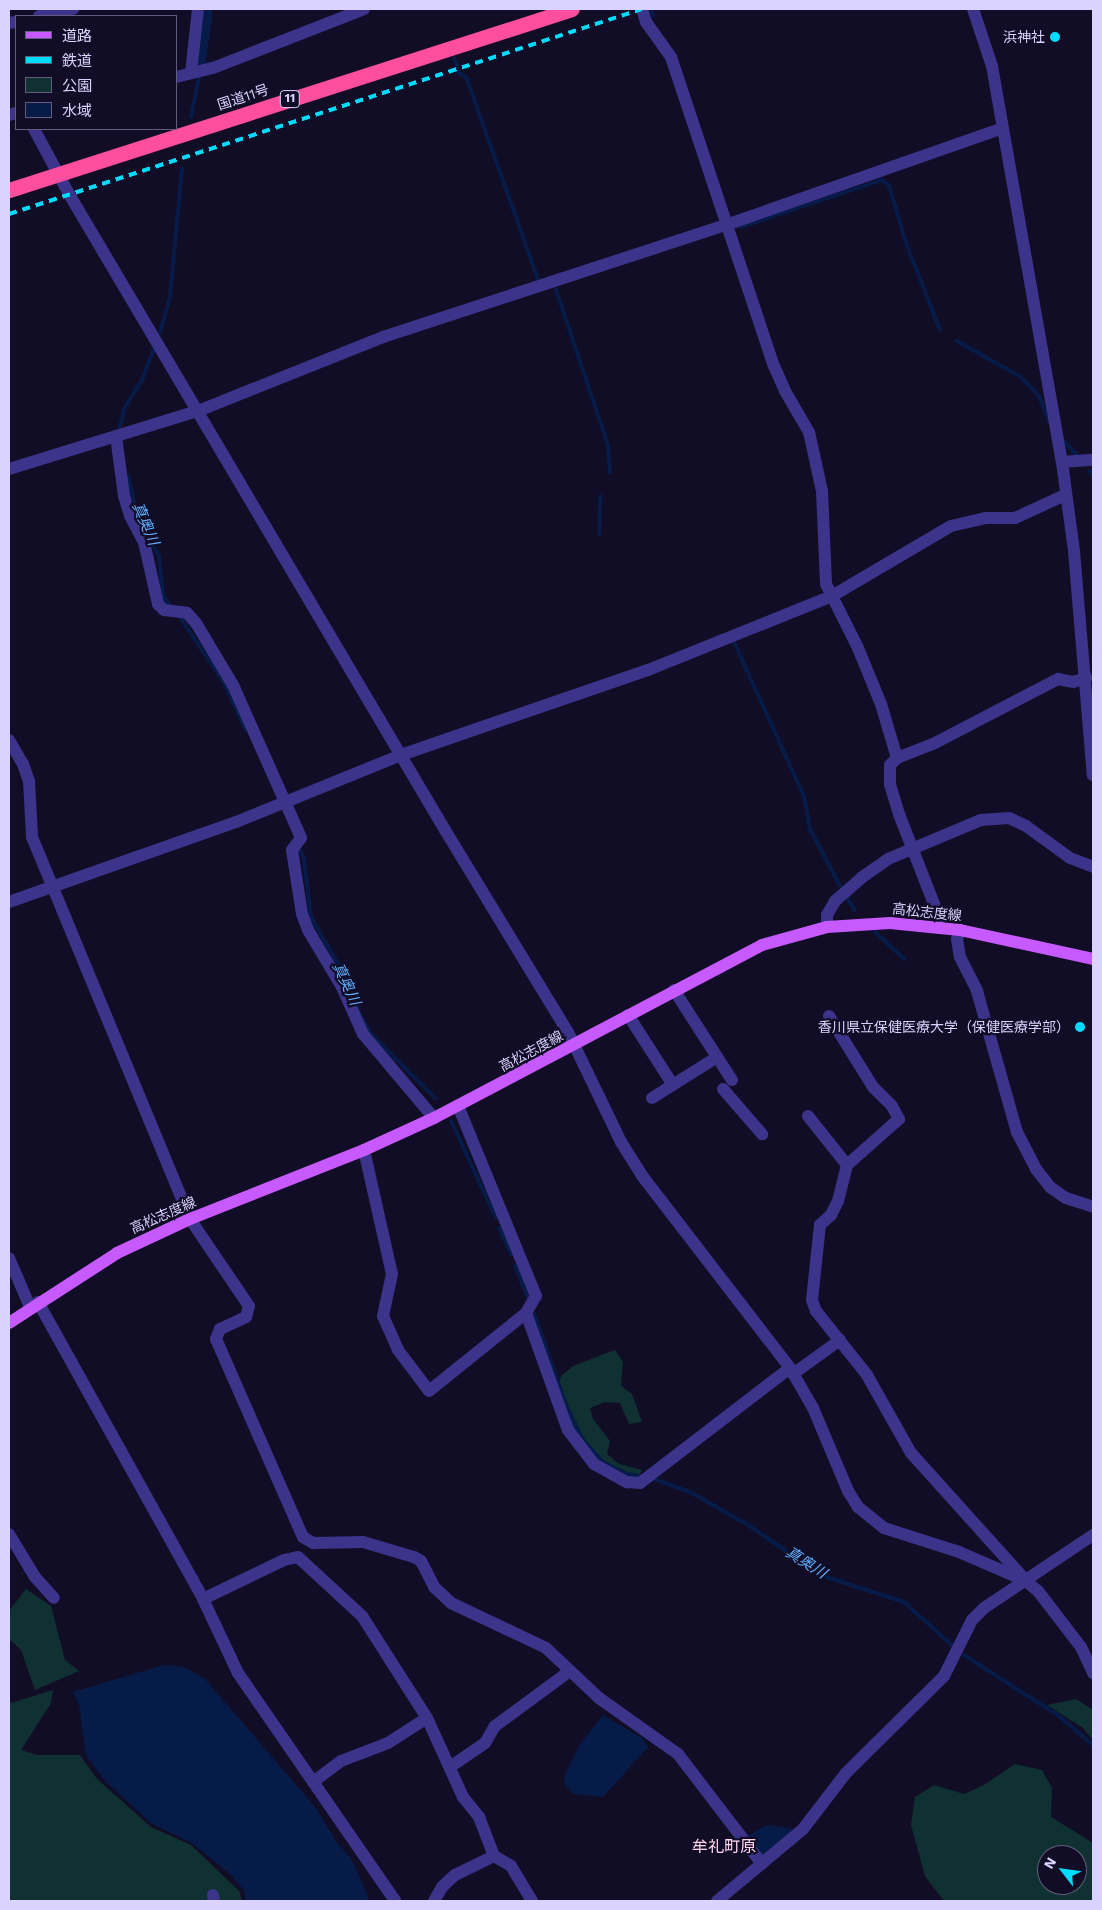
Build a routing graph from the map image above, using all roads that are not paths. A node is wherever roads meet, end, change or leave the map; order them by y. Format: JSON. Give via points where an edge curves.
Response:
{"nodes":[{"id":1,"x":72,"y":9,"type":"edge"},
{"id":2,"x":198,"y":9,"type":"edge"},
{"id":3,"x":364,"y":9,"type":"edge"},
{"id":4,"x":572,"y":9,"type":"edge"},
{"id":5,"x":642,"y":9,"type":"edge"},
{"id":6,"x":973,"y":9,"type":"edge"},
{"id":7,"x":45,"y":15,"type":"edge"},
{"id":8,"x":191,"y":73,"type":"junction"},
{"id":9,"x":178,"y":76,"type":"edge"},
{"id":10,"x":1003,"y":128,"type":"junction"},
{"id":11,"x":35,"y":130,"type":"edge"},
{"id":12,"x":59,"y":173,"type":"junction"},
{"id":13,"x":9,"y":190,"type":"edge"},
{"id":14,"x":729,"y":224,"type":"junction"},
{"id":15,"x":198,"y":411,"type":"junction"},
{"id":16,"x":116,"y":436,"type":"junction"},
{"id":17,"x":1093,"y":460,"type":"edge"},
{"id":18,"x":1062,"y":462,"type":"junction"},
{"id":19,"x":9,"y":469,"type":"edge"},
{"id":20,"x":1065,"y":495,"type":"junction"},
{"id":21,"x":832,"y":596,"type":"junction"},
{"id":22,"x":1086,"y":678,"type":"junction"},
{"id":23,"x":9,"y":740,"type":"edge"},
{"id":24,"x":401,"y":755,"type":"junction"},
{"id":25,"x":897,"y":758,"type":"junction"},
{"id":26,"x":1093,"y":775,"type":"edge"},
{"id":27,"x":286,"y":802,"type":"junction"},
{"id":28,"x":911,"y":850,"type":"junction"},
{"id":29,"x":1093,"y":867,"type":"edge"},
{"id":30,"x":52,"y":886,"type":"junction"},
{"id":31,"x":9,"y":902,"type":"edge"},
{"id":32,"x":826,"y":927,"type":"junction"},
{"id":33,"x":943,"y":927,"type":"junction"},
{"id":34,"x":960,"y":930,"type":"junction"},
{"id":35,"x":1093,"y":960,"type":"edge"},
{"id":36,"x":674,"y":990,"type":"junction"},
{"id":37,"x":628,"y":1015,"type":"junction"},
{"id":38,"x":829,"y":1016,"type":"dead end"},
{"id":39,"x":575,"y":1045,"type":"junction"},
{"id":40,"x":717,"y":1057,"type":"junction"},
{"id":41,"x":732,"y":1080,"type":"dead end"},
{"id":42,"x":673,"y":1085,"type":"junction"},
{"id":43,"x":723,"y":1089,"type":"dead end"},
{"id":44,"x":652,"y":1098,"type":"dead end"},
{"id":45,"x":458,"y":1106,"type":"junction"},
{"id":46,"x":808,"y":1116,"type":"dead end"},
{"id":47,"x":434,"y":1118,"type":"junction"},
{"id":48,"x":762,"y":1134,"type":"dead end"},
{"id":49,"x":364,"y":1150,"type":"junction"},
{"id":50,"x":848,"y":1165,"type":"junction"},
{"id":51,"x":1093,"y":1207,"type":"edge"},
{"id":52,"x":190,"y":1219,"type":"junction"},
{"id":53,"x":9,"y":1258,"type":"edge"},
{"id":54,"x":34,"y":1304,"type":"junction"},
{"id":55,"x":526,"y":1313,"type":"junction"},
{"id":56,"x":9,"y":1322,"type":"edge"},
{"id":57,"x":840,"y":1340,"type":"junction"},
{"id":58,"x":792,"y":1371,"type":"junction"},
{"id":59,"x":9,"y":1534,"type":"edge"},
{"id":60,"x":1093,"y":1534,"type":"edge"},
{"id":61,"x":1026,"y":1581,"type":"junction"},
{"id":62,"x":54,"y":1598,"type":"dead end"},
{"id":63,"x":203,"y":1599,"type":"junction"},
{"id":64,"x":570,"y":1671,"type":"junction"},
{"id":65,"x":1093,"y":1673,"type":"edge"},
{"id":66,"x":427,"y":1718,"type":"junction"},
{"id":67,"x":450,"y":1767,"type":"junction"},
{"id":68,"x":313,"y":1782,"type":"junction"},
{"id":69,"x":494,"y":1856,"type":"junction"},
{"id":70,"x":762,"y":1864,"type":"junction"},
{"id":71,"x":395,"y":1901,"type":"edge"},
{"id":72,"x":434,"y":1901,"type":"edge"},
{"id":73,"x":532,"y":1901,"type":"edge"},
{"id":74,"x":717,"y":1901,"type":"edge"}],
"edges":[{"from":1,"to":7,"type":"street"},
{"from":2,"to":8,"type":"street"},
{"from":3,"to":8,"type":"street","via":[[213,68]]},
{"from":4,"to":12,"type":"highway","name":"国道11号","number":"11"},
{"from":5,"to":14,"type":"street","via":[[654,35],[671,57]]},
{"from":6,"to":10,"type":"street","via":[[992,66]]},
{"from":8,"to":9,"type":"street"},
{"from":10,"to":14,"type":"street"},
{"from":10,"to":18,"type":"street"},
{"from":11,"to":12,"type":"street"},
{"from":12,"to":13,"type":"highway","name":"国道11号","number":"11"},
{"from":12,"to":15,"type":"street"},
{"from":14,"to":15,"type":"street","via":[[383,337]]},
{"from":14,"to":21,"type":"street","via":[[774,366],[809,432],[818,462],[826,584]]},
{"from":15,"to":16,"type":"street"},
{"from":15,"to":24,"type":"street"},
{"from":16,"to":19,"type":"street"},
{"from":16,"to":27,"type":"street","via":[[124,496],[144,542],[158,604],[164,610],[187,613],[196,623],[233,685]]},
{"from":17,"to":18,"type":"street"},
{"from":18,"to":20,"type":"street"},
{"from":20,"to":21,"type":"street","via":[[1015,518],[985,518],[951,526]]},
{"from":20,"to":22,"type":"street","via":[[1074,551]]},
{"from":21,"to":24,"type":"street","via":[[648,670]]},
{"from":21,"to":25,"type":"street","via":[[862,656]]},
{"from":22,"to":25,"type":"street","via":[[1073,682],[1058,679],[935,743]]},
{"from":22,"to":26,"type":"street"},
{"from":23,"to":30,"type":"street","via":[[29,780],[32,837]]},
{"from":24,"to":27,"type":"street","via":[[322,784]]},
{"from":24,"to":39,"type":"street"},
{"from":25,"to":28,"type":"street","via":[[888,775]]},
{"from":27,"to":30,"type":"street"},
{"from":27,"to":47,"type":"street","via":[[301,838],[292,850],[302,914],[308,930],[342,987],[363,1034]]},
{"from":28,"to":29,"type":"street","via":[[980,820],[1009,818],[1026,826],[1070,858]]},
{"from":28,"to":32,"type":"street","via":[[888,859],[840,896],[827,915]]},
{"from":28,"to":33,"type":"street"},
{"from":30,"to":31,"type":"street"},
{"from":30,"to":52,"type":"street","via":[[170,1163]]},
{"from":32,"to":33,"type":"main road","name":"高松志度線","via":[[871,922]]},
{"from":32,"to":36,"type":"main road","name":"高松志度線","via":[[762,945]]},
{"from":33,"to":34,"type":"main road","name":"高松志度線"},
{"from":34,"to":35,"type":"main road","name":"高松志度線"},
{"from":34,"to":51,"type":"street","via":[[957,940],[960,957],[977,991],[1017,1132],[1036,1169],[1050,1187],[1066,1198]]},
{"from":36,"to":37,"type":"main road","name":"高松志度線"},
{"from":36,"to":40,"type":"street"},
{"from":37,"to":39,"type":"main road","name":"高松志度線"},
{"from":37,"to":42,"type":"street"},
{"from":38,"to":50,"type":"street","via":[[873,1087],[892,1106],[899,1120]]},
{"from":39,"to":45,"type":"main road","name":"高松志度線"},
{"from":39,"to":58,"type":"street","via":[[621,1142],[643,1177]]},
{"from":40,"to":41,"type":"street"},
{"from":40,"to":42,"type":"street"},
{"from":42,"to":44,"type":"street"},
{"from":43,"to":48,"type":"street"},
{"from":45,"to":47,"type":"main road","name":"高松志度線"},
{"from":45,"to":55,"type":"street","via":[[536,1296]]},
{"from":46,"to":50,"type":"street"},
{"from":47,"to":49,"type":"main road","name":"高松志度線"},
{"from":49,"to":52,"type":"main road","name":"高松志度線"},
{"from":49,"to":55,"type":"street","via":[[392,1274],[384,1316],[398,1350],[429,1391]]},
{"from":50,"to":57,"type":"street","via":[[838,1201],[831,1215],[820,1225],[811,1289],[816,1311]]},
{"from":52,"to":54,"type":"main road","name":"高松志度線","via":[[117,1253]]},
{"from":52,"to":64,"type":"street","via":[[249,1306],[246,1317],[220,1329],[216,1339],[303,1538],[313,1543],[363,1542],[421,1561],[434,1586],[451,1603],[535,1641]]},
{"from":53,"to":54,"type":"street"},
{"from":54,"to":56,"type":"main road","name":"高松志度線"},
{"from":54,"to":63,"type":"street"},
{"from":55,"to":58,"type":"street","via":[[568,1430],[594,1464],[627,1482],[640,1484]]},
{"from":57,"to":58,"type":"street"},
{"from":57,"to":61,"type":"street","via":[[867,1375],[911,1453]]},
{"from":58,"to":61,"type":"street","via":[[813,1408],[848,1491],[872,1520],[900,1534],[1004,1569]]},
{"from":59,"to":62,"type":"street","via":[[35,1578]]},
{"from":60,"to":61,"type":"street"},
{"from":61,"to":65,"type":"street","via":[[1038,1591],[1081,1647]]},
{"from":61,"to":70,"type":"street","via":[[984,1608],[972,1620],[944,1676],[846,1773],[803,1829]]},
{"from":63,"to":66,"type":"street","via":[[284,1560],[298,1557],[362,1616]]},
{"from":63,"to":68,"type":"street","via":[[238,1673]]},
{"from":64,"to":67,"type":"street","via":[[495,1726],[485,1743]]},
{"from":64,"to":70,"type":"street","via":[[618,1713],[678,1754]]},
{"from":66,"to":67,"type":"street"},
{"from":66,"to":68,"type":"street","via":[[388,1743],[341,1761]]},
{"from":67,"to":69,"type":"street","via":[[463,1797],[478,1817]]},
{"from":68,"to":71,"type":"street"},
{"from":69,"to":72,"type":"street","via":[[455,1875],[442,1887]]},
{"from":69,"to":73,"type":"street","via":[[511,1866]]},
{"from":70,"to":74,"type":"street"}]}
